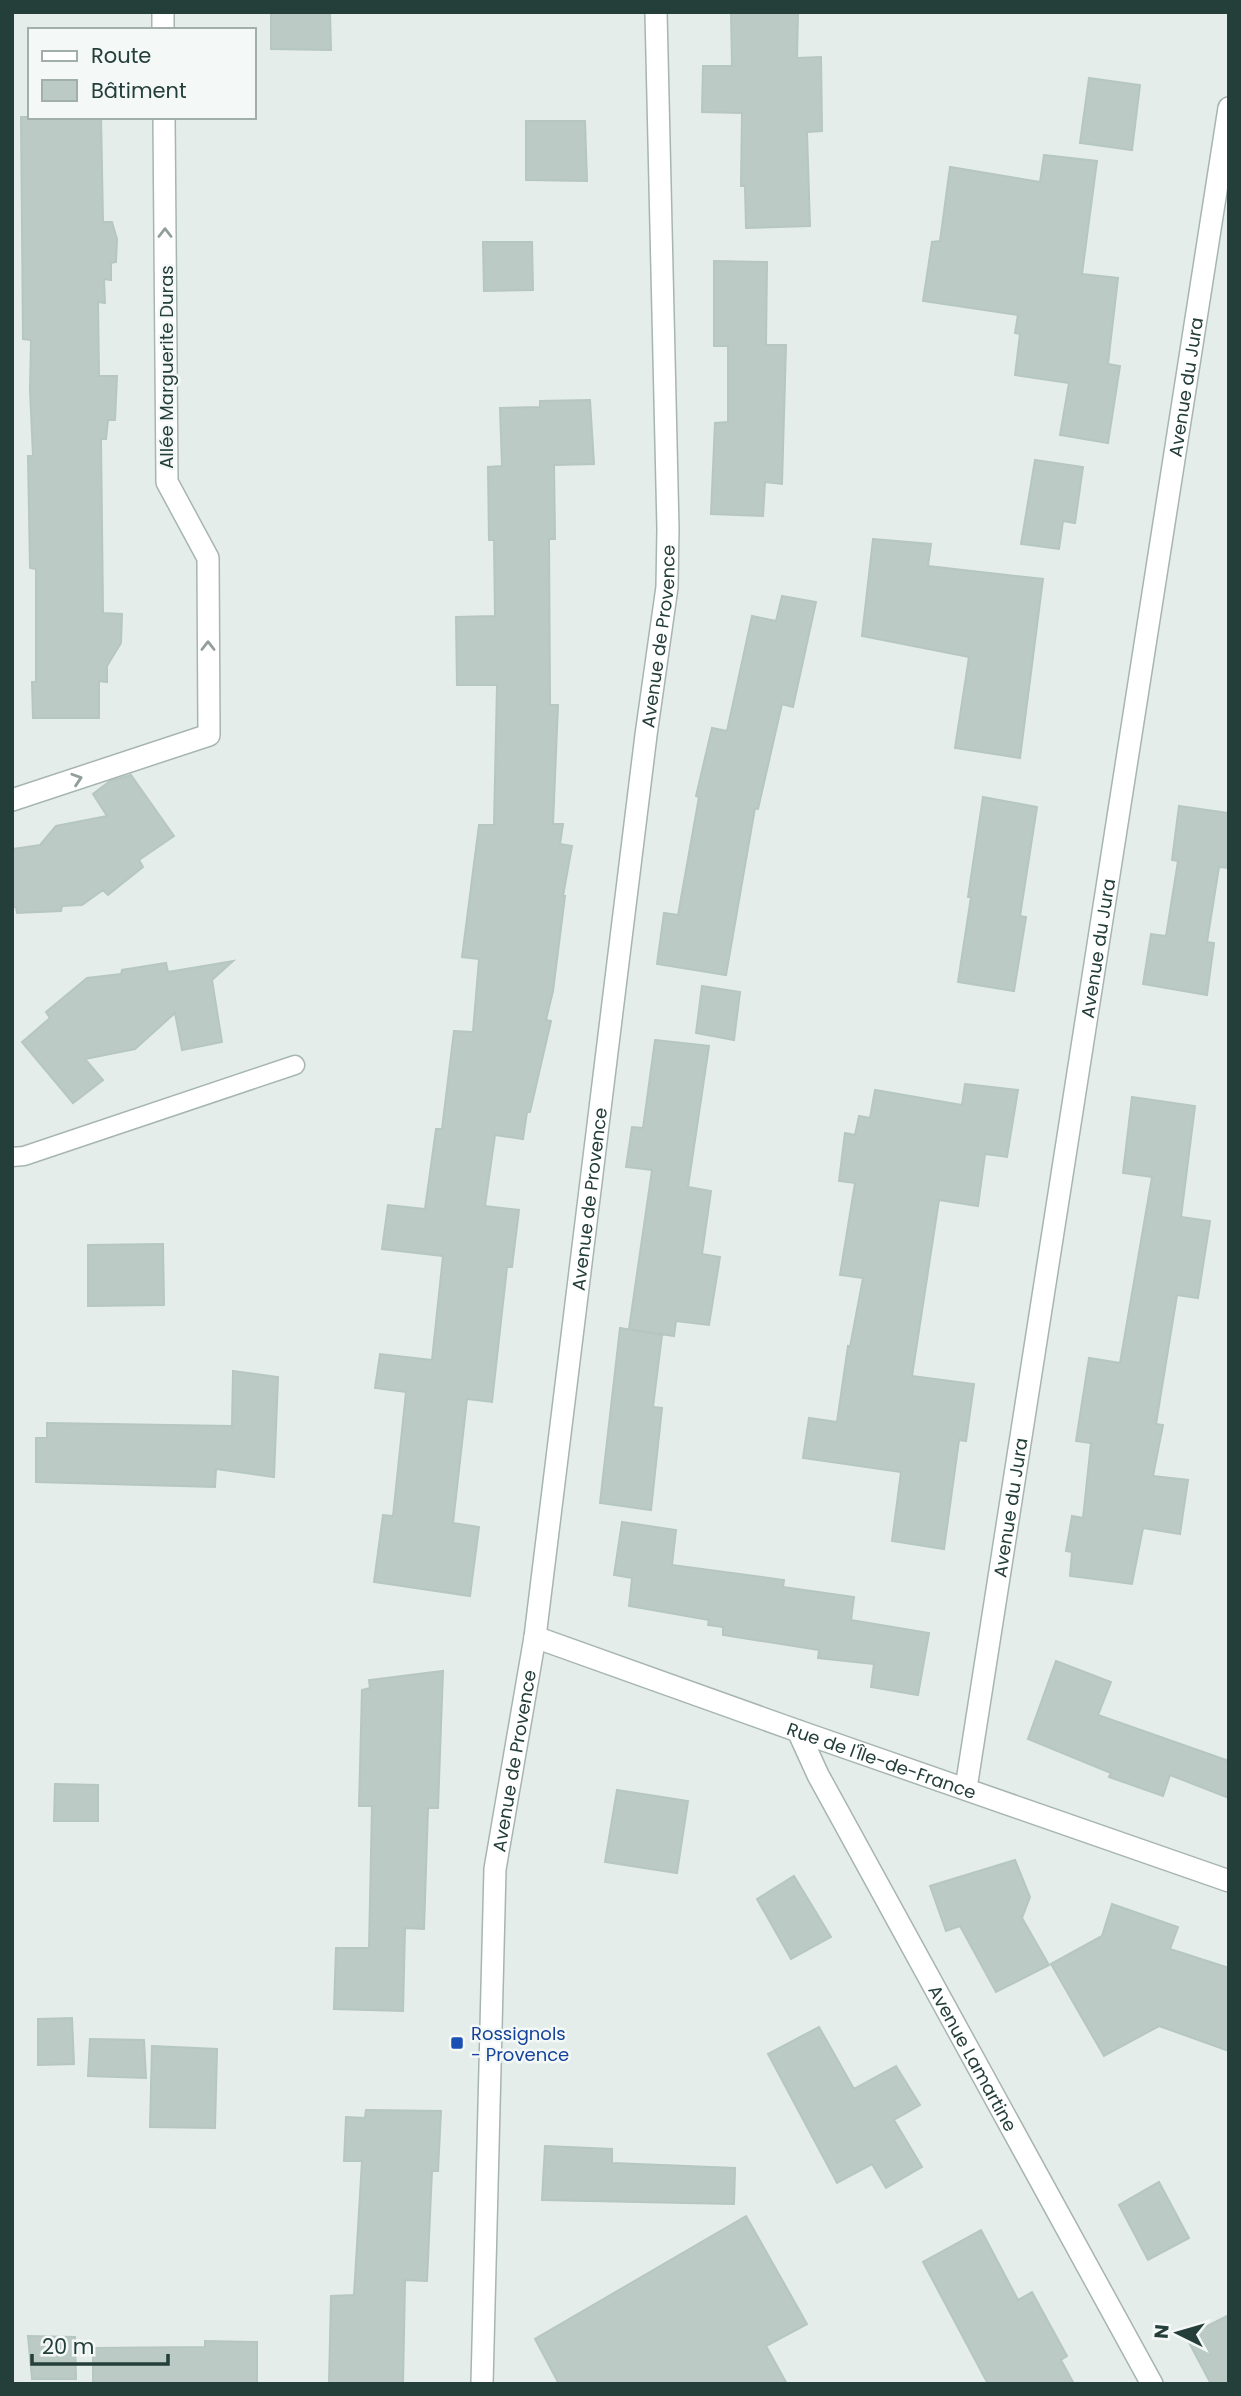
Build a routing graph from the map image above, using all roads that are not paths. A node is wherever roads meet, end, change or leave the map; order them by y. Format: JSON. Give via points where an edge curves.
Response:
{"nodes":[{"id":1,"x":656,"y":12,"type":"edge"},
{"id":2,"x":1229,"y":108,"type":"edge"},
{"id":3,"x":164,"y":119,"type":"edge"},
{"id":4,"x":12,"y":800,"type":"edge"},
{"id":5,"x":295,"y":1065,"type":"dead end"},
{"id":6,"x":12,"y":1157,"type":"edge"},
{"id":7,"x":536,"y":1637,"type":"junction"},
{"id":8,"x":798,"y":1731,"type":"junction"},
{"id":9,"x":966,"y":1788,"type":"junction"},
{"id":10,"x":1229,"y":1881,"type":"edge"},
{"id":11,"x":482,"y":2384,"type":"edge"},
{"id":12,"x":1152,"y":2384,"type":"edge"}],
"edges":[{"from":1,"to":7,"type":"street","name":"Avenue de Provence","via":[[667,587]]},
{"from":2,"to":9,"type":"street","name":"Avenue du Jura"},
{"from":4,"to":3,"type":"street","name":"Allée Marguerite Duras","one_way":true,"via":[[209,735],[208,558],[167,482]]},
{"from":5,"to":6,"type":"lane"},
{"from":7,"to":8,"type":"street","name":"Rue de l'Île-de-France"},
{"from":7,"to":11,"type":"street","name":"Avenue de Provence","via":[[495,1869]]},
{"from":8,"to":9,"type":"street","name":"Rue de l'Île-de-France"},
{"from":8,"to":12,"type":"street","name":"Avenue Lamartine"},
{"from":9,"to":10,"type":"street","name":"Rue de l'Île-de-France"}]}
